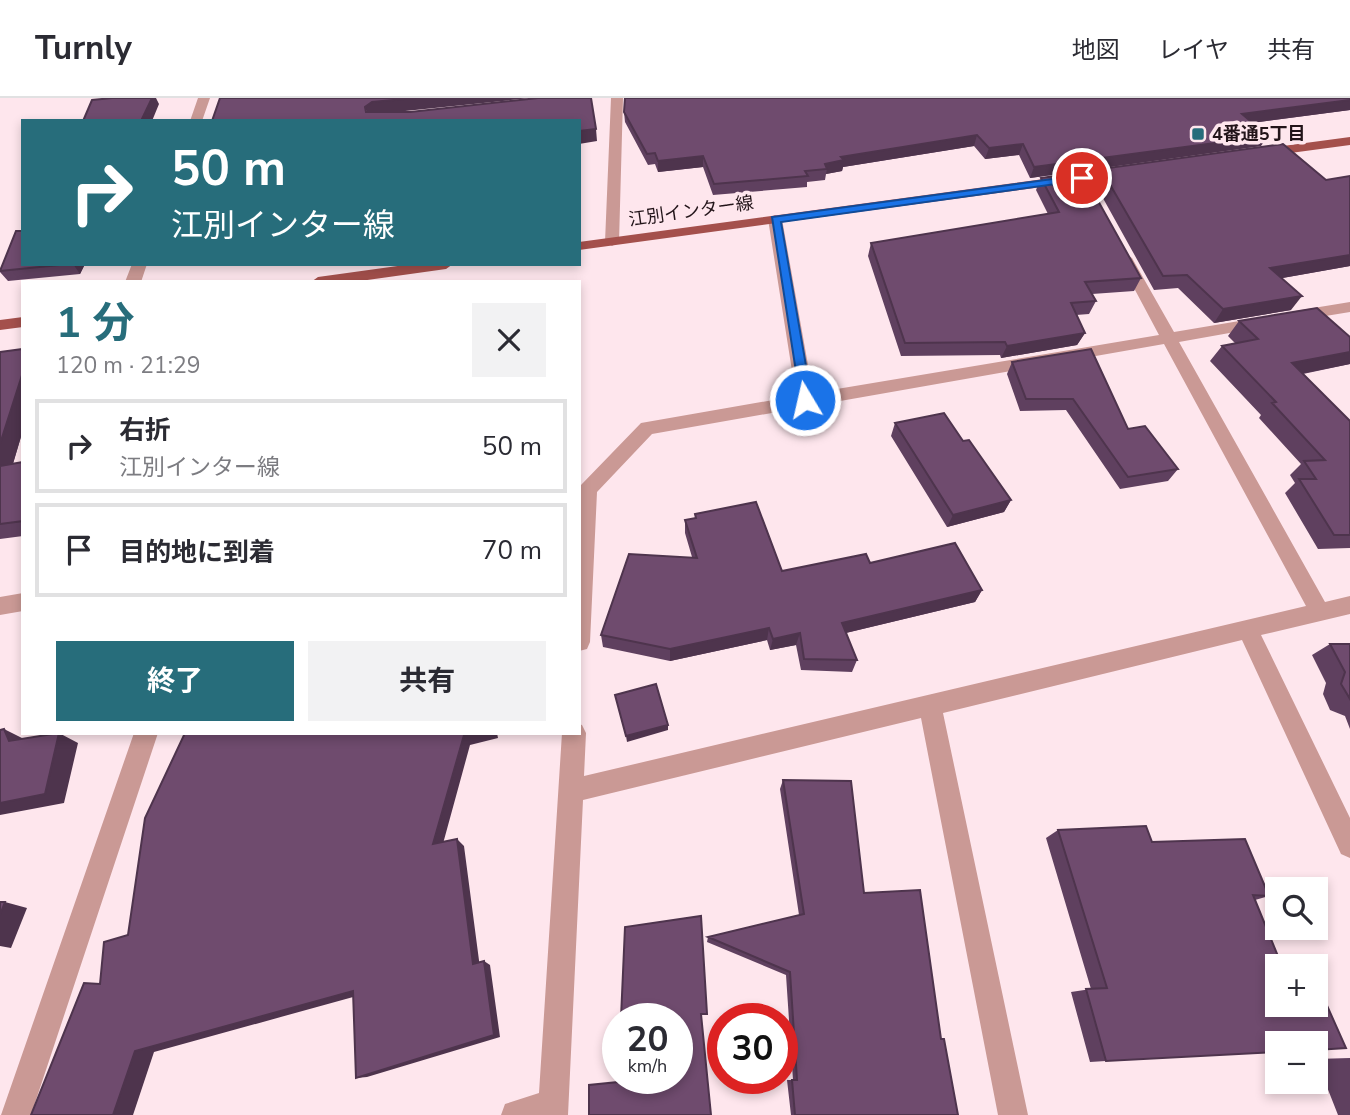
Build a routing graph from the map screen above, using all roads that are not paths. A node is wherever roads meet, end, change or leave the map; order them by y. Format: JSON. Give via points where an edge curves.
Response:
{"nodes":[{"id":1,"x":204,"y":98,"type":"edge"},
{"id":2,"x":617,"y":98,"type":"edge"},
{"id":3,"x":197,"y":119,"type":"edge"},
{"id":4,"x":1350,"y":141,"type":"edge"},
{"id":5,"x":1243,"y":156,"type":"edge"},
{"id":6,"x":1135,"y":171,"type":"edge"},
{"id":7,"x":775,"y":219,"type":"junction"},
{"id":8,"x":1115,"y":240,"type":"edge"},
{"id":9,"x":612,"y":242,"type":"junction"},
{"id":10,"x":581,"y":246,"type":"edge"},
{"id":11,"x":432,"y":266,"type":"edge"},
{"id":12,"x":332,"y":280,"type":"edge"},
{"id":13,"x":1350,"y":307,"type":"edge"},
{"id":14,"x":21,"y":322,"type":"edge"},
{"id":15,"x":0,"y":325,"type":"edge"},
{"id":16,"x":1168,"y":338,"type":"junction"},
{"id":17,"x":805,"y":400,"type":"junction"},
{"id":18,"x":583,"y":506,"type":"edge"},
{"id":19,"x":581,"y":574,"type":"edge"},
{"id":20,"x":21,"y":602,"type":"edge"},
{"id":21,"x":1350,"y":604,"type":"edge"},
{"id":22,"x":0,"y":606,"type":"edge"},
{"id":23,"x":1320,"y":612,"type":"junction"},
{"id":24,"x":1247,"y":629,"type":"junction"},
{"id":25,"x":930,"y":705,"type":"junction"},
{"id":26,"x":145,"y":735,"type":"edge"},
{"id":27,"x":574,"y":735,"type":"edge"},
{"id":28,"x":571,"y":791,"type":"junction"},
{"id":29,"x":1350,"y":845,"type":"edge"},
{"id":30,"x":554,"y":1109,"type":"edge"},
{"id":31,"x":16,"y":1115,"type":"edge"},
{"id":32,"x":516,"y":1115,"type":"edge"},
{"id":33,"x":1013,"y":1115,"type":"edge"}],
"edges":[{"from":1,"to":3,"type":"street"},
{"from":2,"to":9,"type":"street"},
{"from":4,"to":5,"type":"main road"},
{"from":6,"to":7,"type":"main road","name":"江別インター線","via":[[1085,184]]},
{"from":7,"to":9,"type":"main road","name":"江別インター線"},
{"from":7,"to":17,"type":"street"},
{"from":8,"to":16,"type":"street"},
{"from":9,"to":10,"type":"main road","name":"江別インター線"},
{"from":11,"to":12,"type":"main road"},
{"from":13,"to":16,"type":"street"},
{"from":14,"to":15,"type":"main road"},
{"from":16,"to":17,"type":"street"},
{"from":16,"to":23,"type":"street"},
{"from":17,"to":18,"type":"street","via":[[647,428],[588,491]]},
{"from":18,"to":19,"type":"street"},
{"from":20,"to":22,"type":"street"},
{"from":21,"to":23,"type":"street"},
{"from":23,"to":24,"type":"street"},
{"from":24,"to":25,"type":"street"},
{"from":24,"to":29,"type":"street"},
{"from":25,"to":28,"type":"street"},
{"from":25,"to":33,"type":"street"},
{"from":26,"to":31,"type":"street"},
{"from":27,"to":28,"type":"street"},
{"from":28,"to":30,"type":"street"},
{"from":30,"to":32,"type":"street"}]}
